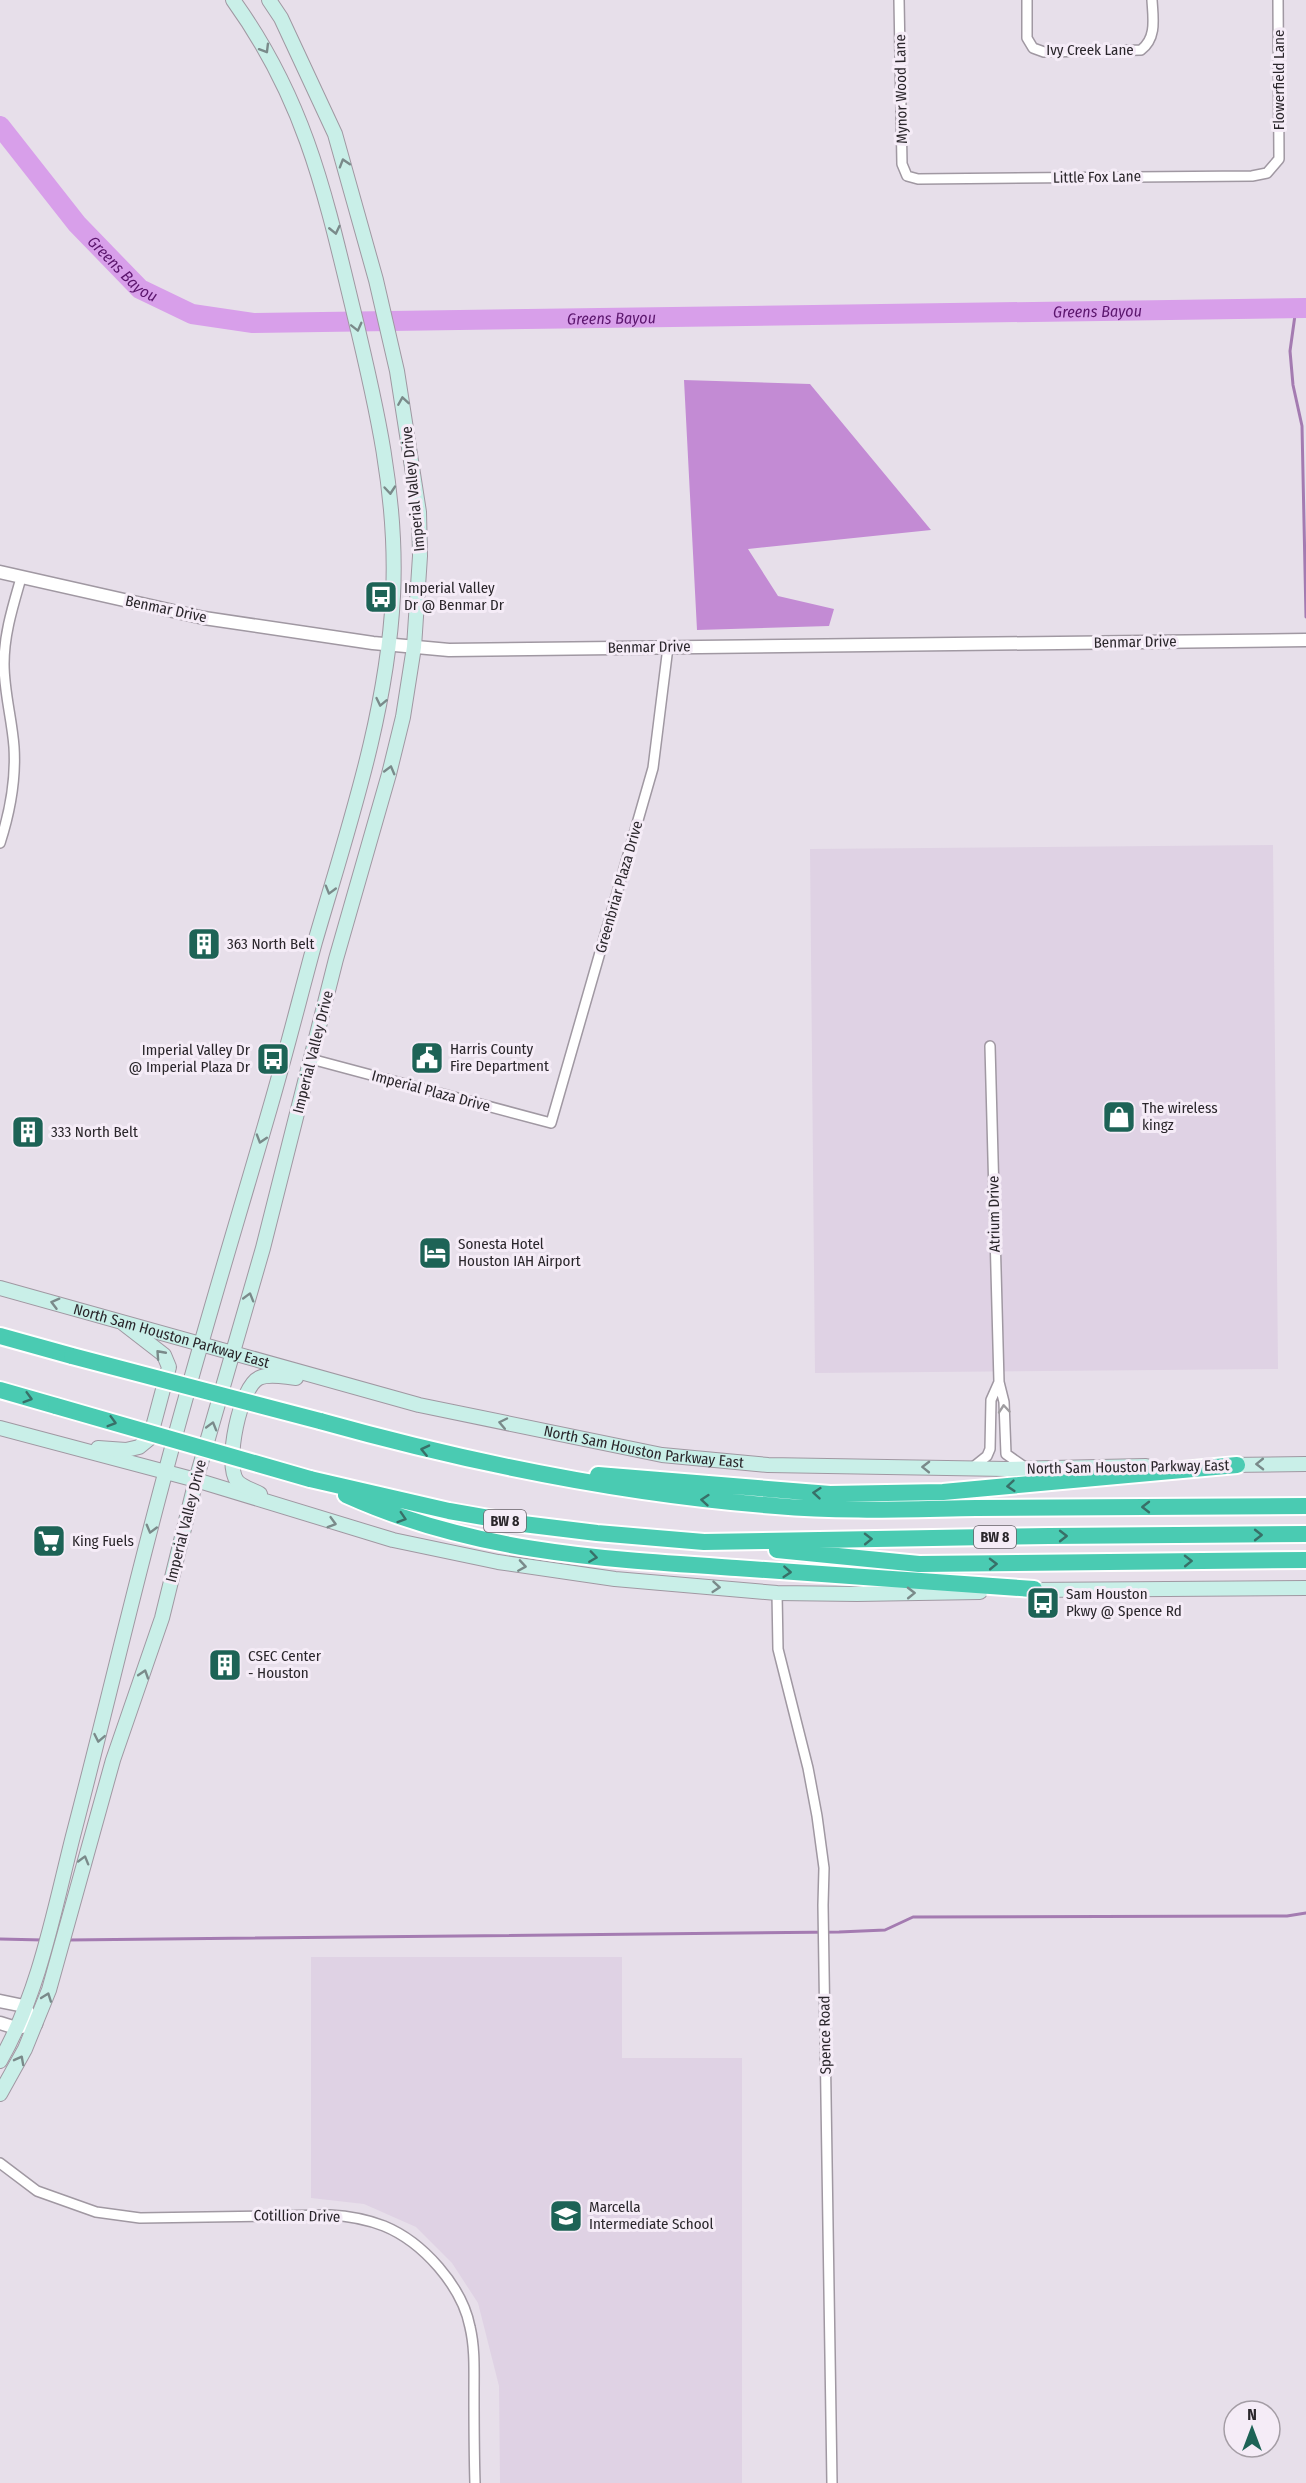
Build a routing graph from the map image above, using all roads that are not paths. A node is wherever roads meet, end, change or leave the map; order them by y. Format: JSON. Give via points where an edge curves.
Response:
{"nodes":[{"id":1,"x":234,"y":0,"type":"edge"},
{"id":2,"x":269,"y":0,"type":"edge"},
{"id":3,"x":899,"y":0,"type":"edge"},
{"id":4,"x":1027,"y":0,"type":"edge"},
{"id":5,"x":1152,"y":0,"type":"edge"},
{"id":6,"x":1278,"y":0,"type":"edge"},
{"id":7,"x":1279,"y":159,"type":"joint"},
{"id":8,"x":908,"y":176,"type":"joint"},
{"id":9,"x":412,"y":459,"type":"junction"},
{"id":10,"x":386,"y":463,"type":"junction"},
{"id":11,"x":0,"y":572,"type":"edge"},
{"id":12,"x":21,"y":578,"type":"junction"},
{"id":13,"x":1306,"y":640,"type":"edge"},
{"id":14,"x":388,"y":644,"type":"junction"},
{"id":15,"x":414,"y":647,"type":"junction"},
{"id":16,"x":668,"y":647,"type":"junction"},
{"id":17,"x":5,"y":814,"type":"edge"},
{"id":18,"x":0,"y":843,"type":"edge"},
{"id":19,"x":990,"y":1046,"type":"dead end"},
{"id":20,"x":311,"y":1059,"type":"junction"},
{"id":21,"x":271,"y":1104,"type":"junction"},
{"id":22,"x":297,"y":1112,"type":"junction"},
{"id":23,"x":551,"y":1123,"type":"joint"},
{"id":24,"x":0,"y":1288,"type":"edge"},
{"id":25,"x":118,"y":1320,"type":"junction"},
{"id":26,"x":0,"y":1335,"type":"edge"},
{"id":27,"x":200,"y":1344,"type":"junction"},
{"id":28,"x":232,"y":1353,"type":"junction"},
{"id":29,"x":333,"y":1382,"type":"junction"},
{"id":30,"x":999,"y":1382,"type":"junction"},
{"id":31,"x":0,"y":1390,"type":"edge"},
{"id":32,"x":0,"y":1428,"type":"edge"},
{"id":33,"x":60,"y":1444,"type":"junction"},
{"id":34,"x":1306,"y":1464,"type":"edge"},
{"id":35,"x":1237,"y":1465,"type":"junction"},
{"id":36,"x":502,"y":1468,"type":"junction"},
{"id":37,"x":972,"y":1468,"type":"junction"},
{"id":38,"x":1026,"y":1468,"type":"junction"},
{"id":39,"x":165,"y":1472,"type":"junction"},
{"id":40,"x":310,"y":1479,"type":"junction"},
{"id":41,"x":196,"y":1480,"type":"junction"},
{"id":42,"x":276,"y":1506,"type":"junction"},
{"id":43,"x":1306,"y":1506,"type":"edge"},
{"id":44,"x":1306,"y":1534,"type":"edge"},
{"id":45,"x":704,"y":1542,"type":"junction"},
{"id":46,"x":1306,"y":1560,"type":"edge"},
{"id":47,"x":1301,"y":1588,"type":"edge"},
{"id":48,"x":1034,"y":1589,"type":"junction"},
{"id":49,"x":777,"y":1593,"type":"junction"},
{"id":50,"x":109,"y":1692,"type":"junction"},
{"id":51,"x":134,"y":1701,"type":"junction"},
{"id":52,"x":0,"y":2001,"type":"edge"},
{"id":53,"x":24,"y":2006,"type":"junction"},
{"id":54,"x":0,"y":2023,"type":"edge"},
{"id":55,"x":36,"y":2024,"type":"junction"},
{"id":56,"x":16,"y":2028,"type":"junction"},
{"id":57,"x":0,"y":2061,"type":"edge"},
{"id":58,"x":0,"y":2094,"type":"edge"},
{"id":59,"x":0,"y":2163,"type":"edge"},
{"id":60,"x":475,"y":2483,"type":"edge"},
{"id":61,"x":832,"y":2483,"type":"edge"}],
"edges":[{"from":1,"to":10,"type":"main road","name":"Imperial Valley Drive","one_way":true,"via":[[278,70],[310,146],[335,228],[380,421]]},
{"from":9,"to":2,"type":"main road","name":"Imperial Valley Drive","one_way":true,"via":[[376,280],[335,134]]},
{"from":3,"to":8,"type":"street","name":"Mynor Wood Lane","via":[[902,164]]},
{"from":4,"to":5,"type":"street","name":"Ivy Creek Lane","via":[[1027,38],[1033,48],[1044,52],[1141,50],[1149,44],[1153,32]]},
{"from":6,"to":7,"type":"street","name":"Flowerfield Lane"},
{"from":7,"to":8,"type":"street","name":"Little Fox Lane","via":[[1268,173],[1252,176]]},
{"from":9,"to":10,"type":"main road"},
{"from":9,"to":15,"type":"main road","name":"Imperial Valley Drive","via":[[420,556]]},
{"from":10,"to":14,"type":"main road","name":"Imperial Valley Drive","one_way":true,"via":[[394,542]]},
{"from":11,"to":12,"type":"street","name":"Benmar Drive"},
{"from":12,"to":14,"type":"street","name":"Benmar Drive","via":[[204,618]]},
{"from":12,"to":17,"type":"street","via":[[8,621],[4,664],[14,746],[14,769]]},
{"from":13,"to":16,"type":"street","name":"Benmar Drive"},
{"from":14,"to":15,"type":"street","name":"Benmar Drive"},
{"from":14,"to":21,"type":"main road","name":"Imperial Valley Drive","one_way":true,"via":[[384,686],[368,755]]},
{"from":15,"to":16,"type":"street","name":"Benmar Drive"},
{"from":20,"to":15,"type":"main road","name":"Imperial Valley Drive","one_way":true,"via":[[389,774]]},
{"from":16,"to":23,"type":"street","name":"Greenbriar Plaza Drive","via":[[653,768]]},
{"from":17,"to":18,"type":"street"},
{"from":19,"to":30,"type":"street","name":"Atrium Drive"},
{"from":20,"to":22,"type":"main road","name":"Imperial Valley Drive"},
{"from":20,"to":23,"type":"street","name":"Imperial Plaza Drive"},
{"from":21,"to":22,"type":"main road"},
{"from":21,"to":27,"type":"main road","name":"Imperial Valley Drive","one_way":true},
{"from":28,"to":22,"type":"main road","name":"Imperial Valley Drive","one_way":true},
{"from":25,"to":24,"type":"main road","name":"North Sam Houston Parkway East","one_way":true},
{"from":25,"to":27,"type":"main road","name":"North Sam Houston Parkway East"},
{"from":33,"to":25,"type":"main road","one_way":true,"via":[[126,1450],[139,1448],[150,1438],[169,1367],[164,1355]]},
{"from":36,"to":26,"type":"highway","number":"BW 8","one_way":true,"bridge":true,"via":[[418,1449]]},
{"from":27,"to":28,"type":"main road","name":"North Sam Houston Parkway East"},
{"from":27,"to":39,"type":"main road","name":"Imperial Valley Drive"},
{"from":28,"to":29,"type":"main road","name":"North Sam Houston Parkway East"},
{"from":41,"to":28,"type":"main road","name":"Imperial Valley Drive","one_way":true},
{"from":37,"to":29,"type":"main road","name":"North Sam Houston Parkway East","one_way":true,"via":[[768,1465],[662,1455],[419,1405]]},
{"from":29,"to":42,"type":"main road","via":[[274,1376],[260,1378],[249,1386],[233,1440],[232,1471],[238,1483]]},
{"from":30,"to":37,"type":"street","name":"Atrium Drive","via":[[991,1401],[990,1449]]},
{"from":38,"to":30,"type":"street","name":"Atrium Drive","one_way":true,"via":[[1006,1454],[1004,1402]]},
{"from":31,"to":40,"type":"highway","number":"BW 8","one_way":true,"bridge":true},
{"from":32,"to":33,"type":"main road"},
{"from":33,"to":39,"type":"main road"},
{"from":34,"to":35,"type":"main road","name":"North Sam Houston Parkway East","one_way":true},
{"from":35,"to":36,"type":"highway","one_way":true,"via":[[943,1492],[830,1494]]},
{"from":35,"to":38,"type":"main road","name":"North Sam Houston Parkway East"},
{"from":43,"to":36,"type":"highway","number":"BW 8","one_way":true,"via":[[779,1507],[590,1485]]},
{"from":37,"to":38,"type":"main road","name":"North Sam Houston Parkway East"},
{"from":39,"to":41,"type":"main road"},
{"from":39,"to":50,"type":"main road","name":"Imperial Valley Drive","one_way":true},
{"from":40,"to":45,"type":"highway","number":"BW 8","via":[[523,1524]]},
{"from":40,"to":48,"type":"highway","one_way":true,"via":[[425,1526],[494,1543],[602,1559]]},
{"from":41,"to":42,"type":"main road"},
{"from":51,"to":41,"type":"main road","name":"Imperial Valley Drive","one_way":true,"via":[[162,1618]]},
{"from":42,"to":49,"type":"main road","one_way":true,"via":[[393,1540],[487,1560],[582,1575]]},
{"from":45,"to":44,"type":"highway","number":"BW 8","one_way":true},
{"from":45,"to":46,"type":"highway","one_way":true,"via":[[919,1564]]},
{"from":47,"to":48,"type":"main road"},
{"from":49,"to":48,"type":"main road","one_way":true},
{"from":49,"to":61,"type":"street","name":"Spence Road","via":[[778,1649],[808,1768],[823,1858]]},
{"from":50,"to":51,"type":"main road"},
{"from":50,"to":53,"type":"main road","name":"Imperial Valley Drive","one_way":true,"via":[[95,1758]]},
{"from":55,"to":51,"type":"main road","name":"Imperial Valley Drive","one_way":true,"via":[[56,1969],[113,1760]]},
{"from":52,"to":53,"type":"street"},
{"from":53,"to":55,"type":"street"},
{"from":53,"to":56,"type":"main road","name":"Imperial Valley Drive"},
{"from":54,"to":56,"type":"street"},
{"from":55,"to":56,"type":"street"},
{"from":58,"to":55,"type":"main road","name":"Imperial Valley Drive","one_way":true},
{"from":56,"to":57,"type":"main road","name":"Imperial Valley Drive"},
{"from":59,"to":60,"type":"street","name":"Cotillion Drive","via":[[37,2191],[96,2212],[140,2218],[330,2214],[359,2217],[403,2237],[448,2278],[470,2326]]}]}
